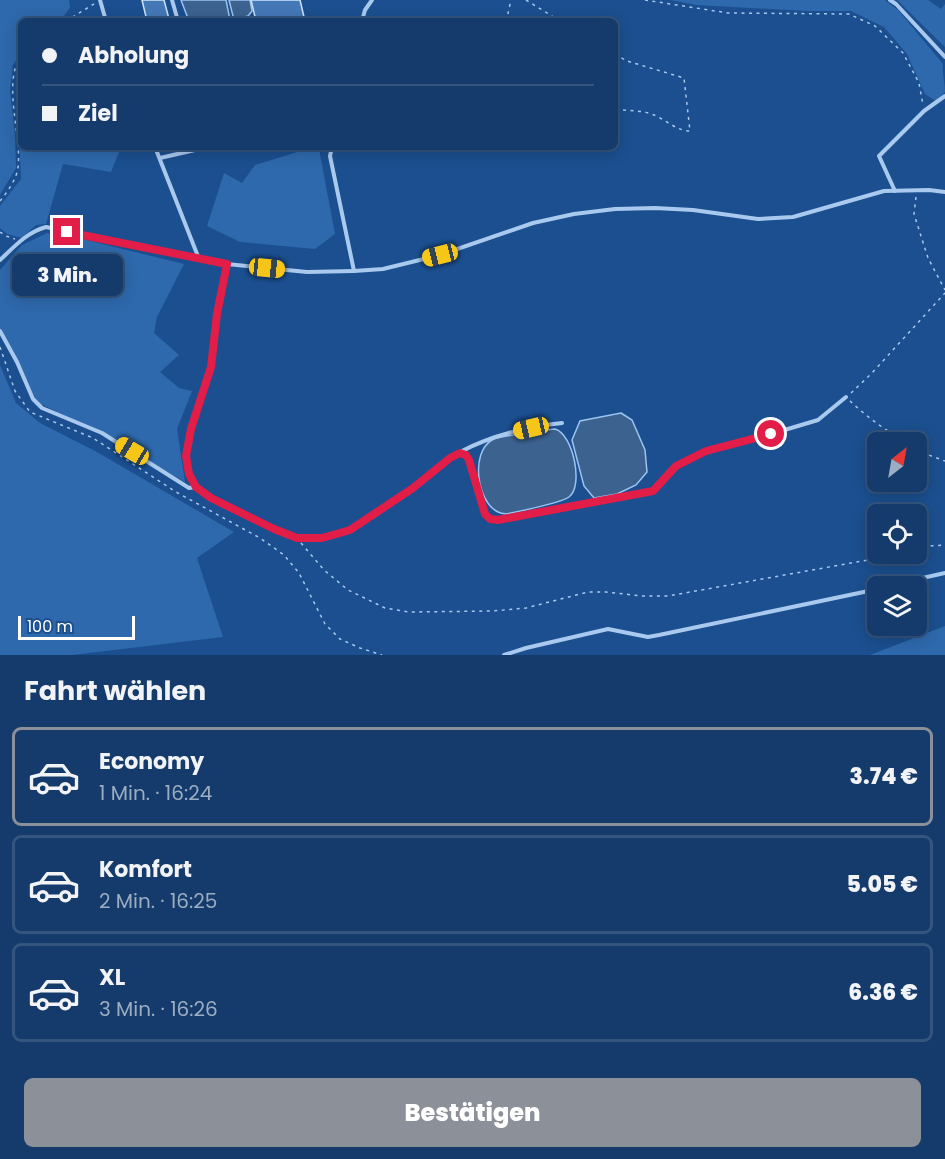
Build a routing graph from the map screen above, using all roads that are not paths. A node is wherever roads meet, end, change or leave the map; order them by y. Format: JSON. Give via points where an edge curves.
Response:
{"nodes":[{"id":1,"x":100,"y":0,"type":"edge"},
{"id":2,"x":172,"y":0,"type":"edge"},
{"id":3,"x":372,"y":0,"type":"edge"},
{"id":4,"x":890,"y":0,"type":"edge"},
{"id":5,"x":105,"y":18,"type":"edge"},
{"id":6,"x":177,"y":18,"type":"edge"},
{"id":7,"x":363,"y":18,"type":"edge"},
{"id":8,"x":945,"y":57,"type":"edge"},
{"id":9,"x":945,"y":96,"type":"edge"},
{"id":10,"x":156,"y":150,"type":"edge"},
{"id":11,"x":195,"y":150,"type":"edge"},
{"id":12,"x":331,"y":150,"type":"edge"},
{"id":13,"x":160,"y":158,"type":"junction"},
{"id":14,"x":895,"y":191,"type":"junction"},
{"id":15,"x":945,"y":192,"type":"edge"},
{"id":16,"x":199,"y":259,"type":"junction"},
{"id":17,"x":0,"y":260,"type":"edge"},
{"id":18,"x":227,"y":264,"type":"junction"},
{"id":19,"x":354,"y":271,"type":"junction"},
{"id":20,"x":0,"y":331,"type":"edge"},
{"id":21,"x":846,"y":398,"type":"road end"},
{"id":22,"x":562,"y":423,"type":"dead end"},
{"id":23,"x":460,"y":453,"type":"junction"},
{"id":24,"x":196,"y":487,"type":"junction"},
{"id":25,"x":945,"y":573,"type":"edge"},
{"id":26,"x":927,"y":577,"type":"edge"},
{"id":27,"x":867,"y":591,"type":"edge"},
{"id":28,"x":504,"y":655,"type":"edge"}],
"edges":[{"from":1,"to":5,"type":"lane"},
{"from":2,"to":6,"type":"lane"},
{"from":3,"to":7,"type":"lane"},
{"from":4,"to":8,"type":"lane"},
{"from":9,"to":14,"type":"lane","via":[[924,111],[879,156]]},
{"from":10,"to":13,"type":"lane"},
{"from":11,"to":13,"type":"lane"},
{"from":12,"to":19,"type":"lane"},
{"from":13,"to":16,"type":"lane"},
{"from":14,"to":15,"type":"lane"},
{"from":14,"to":19,"type":"lane","via":[[782,218],[655,208],[574,214],[533,223],[440,255],[383,269]]},
{"from":16,"to":17,"type":"lane","via":[[46,227],[37,229]]},
{"from":16,"to":18,"type":"lane"},
{"from":18,"to":19,"type":"lane","via":[[307,272]]},
{"from":18,"to":24,"type":"lane","via":[[211,367],[186,456]]},
{"from":20,"to":24,"type":"lane","via":[[33,399],[42,408],[102,433],[189,488]]},
{"from":21,"to":23,"type":"lane","via":[[819,420],[706,451],[676,466],[653,491],[498,520],[485,514],[469,460]]},
{"from":22,"to":23,"type":"lane","via":[[498,435]]},
{"from":23,"to":24,"type":"lane","via":[[350,530],[322,538],[297,538],[274,529]]},
{"from":25,"to":26,"type":"lane"},
{"from":27,"to":28,"type":"lane","via":[[648,637],[608,629]]}]}
